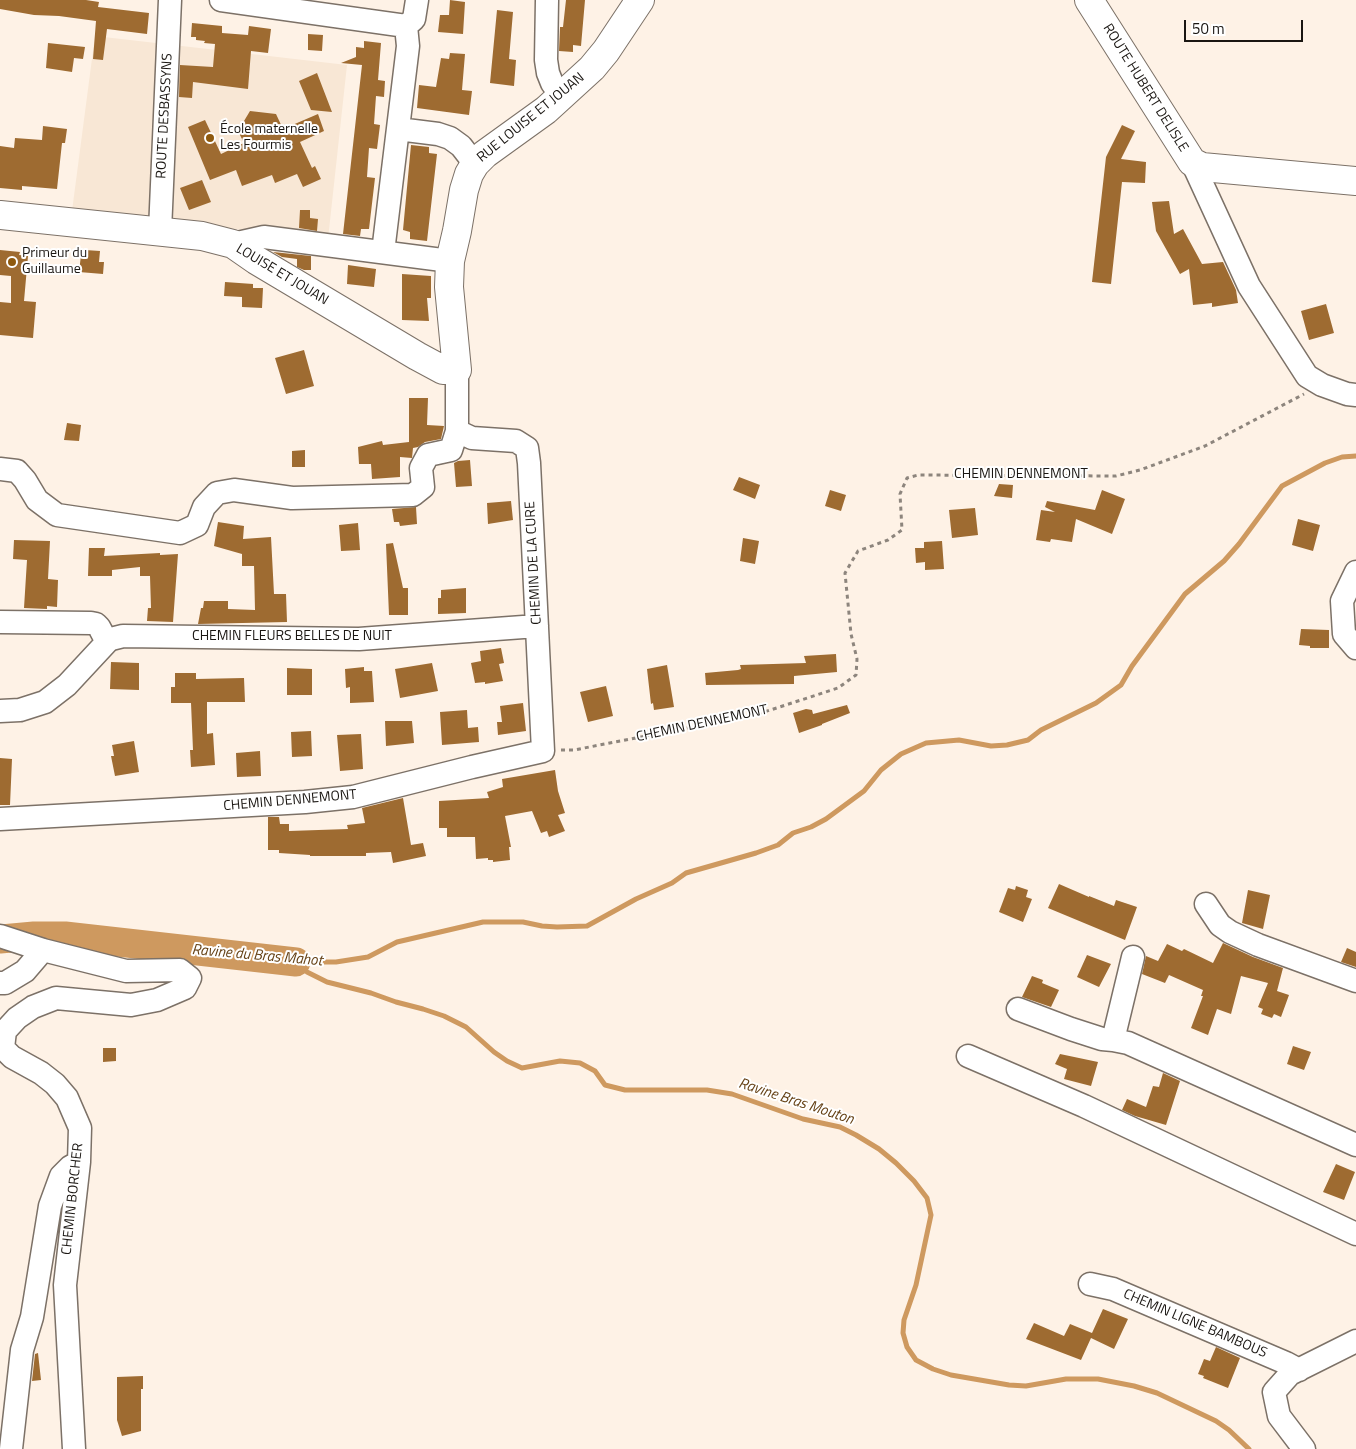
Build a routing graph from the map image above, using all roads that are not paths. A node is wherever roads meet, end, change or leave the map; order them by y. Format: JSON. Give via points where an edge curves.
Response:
{"nodes":[{"id":1,"x":170,"y":0,"type":"edge"},
{"id":2,"x":221,"y":0,"type":"edge"},
{"id":3,"x":416,"y":0,"type":"edge"},
{"id":4,"x":547,"y":0,"type":"edge"},
{"id":5,"x":640,"y":0,"type":"edge"},
{"id":6,"x":1090,"y":0,"type":"edge"},
{"id":7,"x":298,"y":5,"type":"edge"},
{"id":8,"x":406,"y":26,"type":"junction"},
{"id":9,"x":562,"y":97,"type":"junction"},
{"id":10,"x":398,"y":129,"type":"junction"},
{"id":11,"x":1192,"y":162,"type":"junction"},
{"id":12,"x":475,"y":164,"type":"junction"},
{"id":13,"x":1356,"y":181,"type":"edge"},
{"id":14,"x":0,"y":215,"type":"edge"},
{"id":15,"x":160,"y":231,"type":"junction"},
{"id":16,"x":233,"y":244,"type":"junction"},
{"id":17,"x":383,"y":252,"type":"junction"},
{"id":18,"x":450,"y":261,"type":"junction"},
{"id":19,"x":458,"y":370,"type":"junction"},
{"id":20,"x":1356,"y":395,"type":"edge"},
{"id":21,"x":457,"y":431,"type":"junction"},
{"id":22,"x":0,"y":469,"type":"edge"},
{"id":23,"x":1356,"y":572,"type":"edge"},
{"id":24,"x":0,"y":622,"type":"edge"},
{"id":25,"x":537,"y":626,"type":"junction"},
{"id":26,"x":107,"y":642,"type":"junction"},
{"id":27,"x":1356,"y":648,"type":"edge"},
{"id":28,"x":0,"y":711,"type":"edge"},
{"id":29,"x":543,"y":751,"type":"joint"},
{"id":30,"x":0,"y":819,"type":"edge"},
{"id":31,"x":1206,"y":904,"type":"dead end"},
{"id":32,"x":0,"y":936,"type":"edge"},
{"id":33,"x":33,"y":948,"type":"junction"},
{"id":34,"x":1133,"y":957,"type":"dead end"},
{"id":35,"x":1356,"y":981,"type":"edge"},
{"id":36,"x":0,"y":983,"type":"edge"},
{"id":37,"x":1018,"y":1009,"type":"dead end"},
{"id":38,"x":1113,"y":1040,"type":"junction"},
{"id":39,"x":968,"y":1056,"type":"dead end"},
{"id":40,"x":1356,"y":1145,"type":"edge"},
{"id":41,"x":79,"y":1162,"type":"junction"},
{"id":42,"x":1356,"y":1234,"type":"edge"},
{"id":43,"x":1090,"y":1284,"type":"dead end"},
{"id":44,"x":1356,"y":1341,"type":"edge"},
{"id":45,"x":1299,"y":1370,"type":"junction"},
{"id":46,"x":11,"y":1449,"type":"edge"},
{"id":47,"x":74,"y":1449,"type":"edge"},
{"id":48,"x":1304,"y":1449,"type":"edge"}],
"edges":[{"from":1,"to":15,"type":"street","name":"ROUTE DESBASSYNS"},
{"from":2,"to":7,"type":"street"},
{"from":3,"to":8,"type":"street","via":[[414,19]]},
{"from":4,"to":9,"type":"street","via":[[548,73]]},
{"from":5,"to":9,"type":"main road","name":"RUE LOUISE ET JOUAN","via":[[606,51]]},
{"from":6,"to":11,"type":"main road","name":"ROUTE HUBERT DELISLE"},
{"from":7,"to":8,"type":"street"},
{"from":8,"to":10,"type":"street","via":[[408,46]]},
{"from":9,"to":12,"type":"main road","name":"RUE LOUISE ET JOUAN"},
{"from":10,"to":12,"type":"street","via":[[450,138]]},
{"from":10,"to":17,"type":"street"},
{"from":11,"to":13,"type":"main road","name":"ROUTE HUBERT DELISLE","via":[[1202,167]]},
{"from":11,"to":20,"type":"street","via":[[1249,286],[1307,376],[1322,385]]},
{"from":12,"to":18,"type":"main road","name":"RUE LOUISE ET JOUAN","via":[[464,190]]},
{"from":14,"to":15,"type":"main road","name":"LOUISE ET JOUAN"},
{"from":15,"to":16,"type":"main road","name":"LOUISE ET JOUAN"},
{"from":16,"to":17,"type":"street","via":[[264,237]]},
{"from":16,"to":19,"type":"main road","name":"LOUISE ET JOUAN","via":[[426,361],[443,370]]},
{"from":17,"to":18,"type":"street"},
{"from":18,"to":19,"type":"main road","name":"RUE LOUISE ET JOUAN","via":[[449,287]]},
{"from":19,"to":21,"type":"street"},
{"from":21,"to":22,"type":"street","via":[[451,450],[428,455],[422,468],[423,487],[413,495],[292,498],[234,490],[217,493],[204,508],[198,525],[180,534],[57,515],[37,500],[17,471]]},
{"from":21,"to":25,"type":"street","name":"CHEMIN DE LA CURE","via":[[472,438],[516,441],[527,448]]},
{"from":23,"to":27,"type":"street","via":[[1342,601],[1344,634]]},
{"from":24,"to":26,"type":"street","via":[[91,623],[96,624]]},
{"from":25,"to":26,"type":"street","name":"CHEMIN FLEURS BELLES DE NUIT","via":[[359,639],[122,636]]},
{"from":25,"to":29,"type":"street","name":"CHEMIN DE LA CURE"},
{"from":26,"to":28,"type":"street","via":[[67,685],[45,702],[20,710]]},
{"from":29,"to":30,"type":"street","name":"CHEMIN DENNEMONT","via":[[353,797]]},
{"from":31,"to":35,"type":"street","via":[[1220,925],[1230,932]]},
{"from":32,"to":33,"type":"street"},
{"from":33,"to":36,"type":"street","via":[[26,971]]},
{"from":33,"to":41,"type":"street","name":"CHEMIN BORCHER","via":[[126,971],[180,970],[190,978],[185,988],[157,1000],[132,1005],[56,998],[33,1007],[5,1031],[2,1048],[41,1073],[67,1098],[80,1128]]},
{"from":34,"to":38,"type":"street"},
{"from":37,"to":38,"type":"street","via":[[1071,1029]]},
{"from":38,"to":40,"type":"street","via":[[1128,1043]]},
{"from":39,"to":42,"type":"street","via":[[1084,1106]]},
{"from":41,"to":46,"type":"street","via":[[61,1176],[50,1206],[32,1317],[22,1350]]},
{"from":41,"to":47,"type":"street","name":"CHEMIN BORCHER","via":[[65,1285]]},
{"from":43,"to":45,"type":"street","name":"CHEMIN LIGNE BAMBOUS","via":[[1113,1289]]},
{"from":44,"to":45,"type":"street"},
{"from":45,"to":48,"type":"street","via":[[1290,1374],[1274,1392],[1278,1416]]}]}
